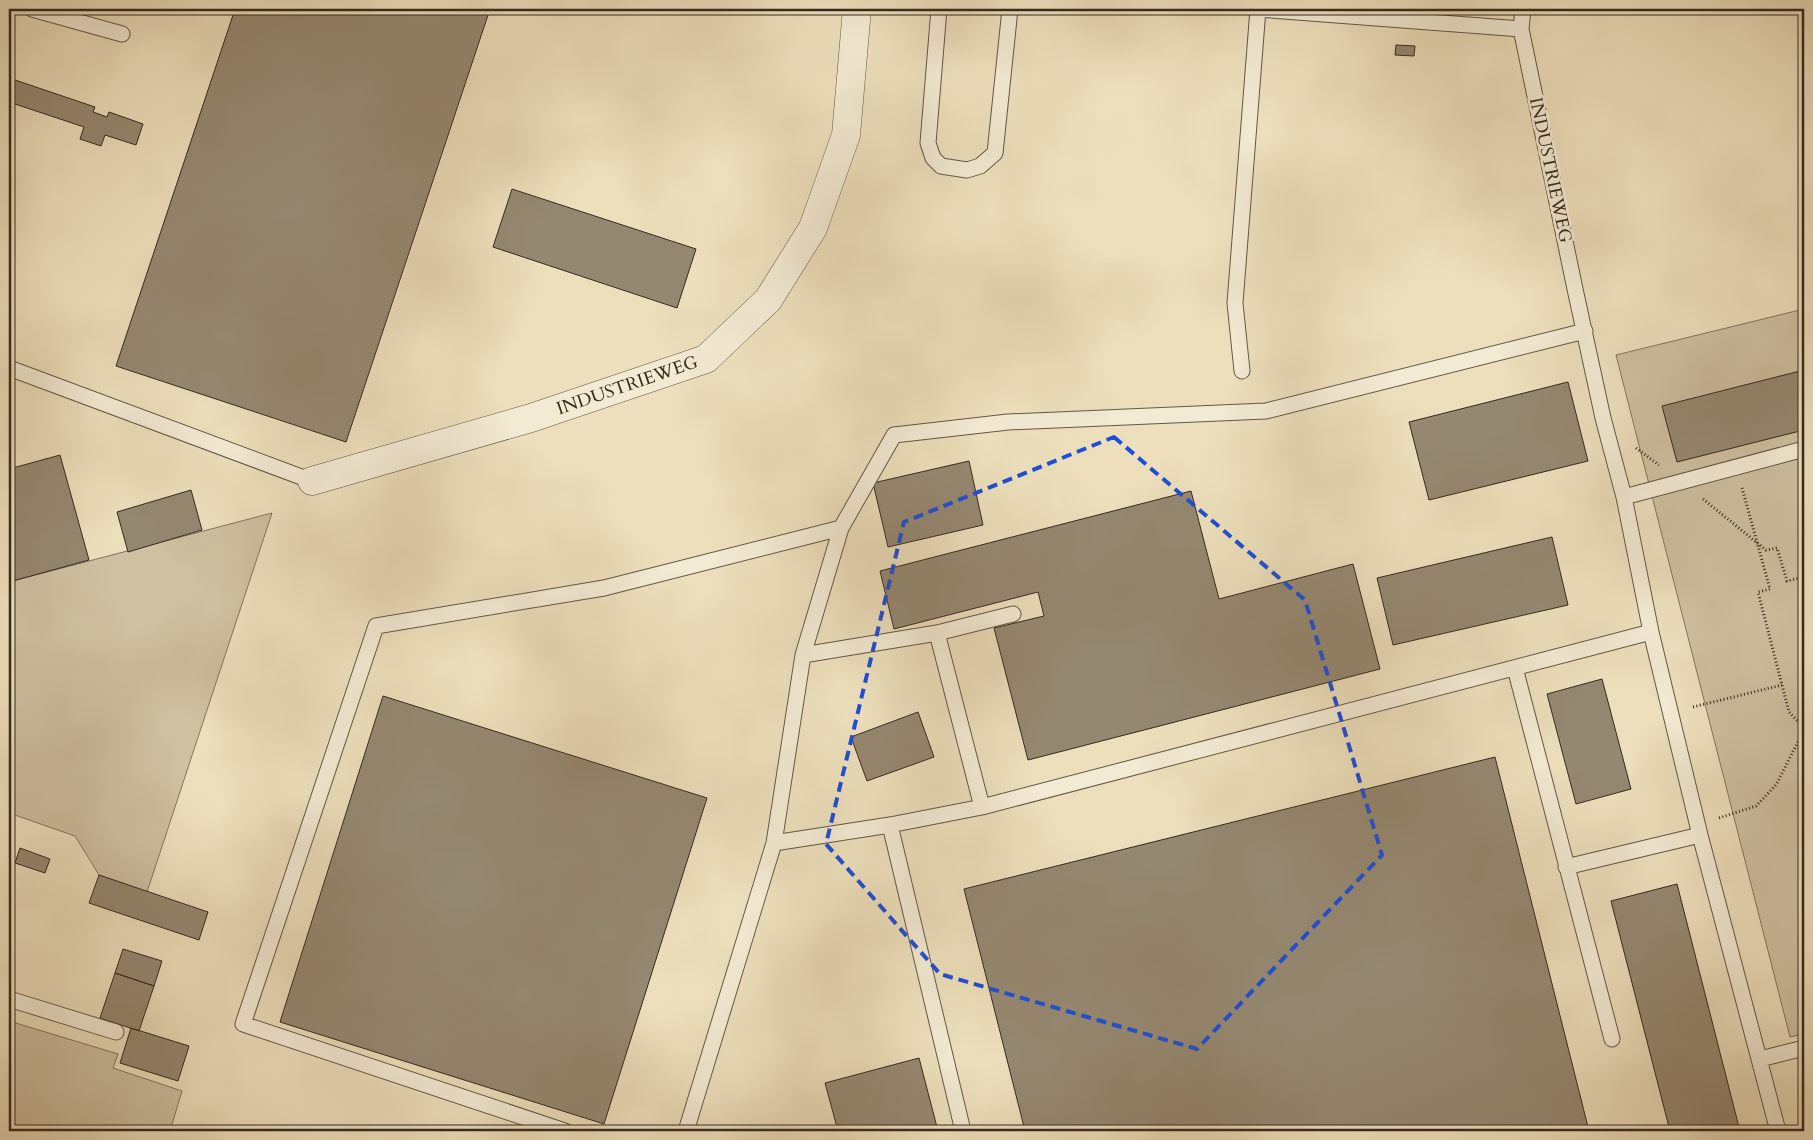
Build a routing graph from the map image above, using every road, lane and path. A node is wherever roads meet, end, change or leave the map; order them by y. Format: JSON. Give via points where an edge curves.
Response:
{"nodes":[{"id":1,"x":32,"y":9,"type":"edge"},
{"id":2,"x":857,"y":9,"type":"edge"},
{"id":3,"x":939,"y":9,"type":"edge"},
{"id":4,"x":1010,"y":9,"type":"edge"},
{"id":5,"x":1258,"y":9,"type":"edge"},
{"id":6,"x":1523,"y":9,"type":"edge"},
{"id":7,"x":1522,"y":29,"type":"junction"},
{"id":8,"x":122,"y":34,"type":"dead end"},
{"id":9,"x":1585,"y":331,"type":"junction"},
{"id":10,"x":9,"y":368,"type":"edge"},
{"id":11,"x":1242,"y":371,"type":"dead end"},
{"id":12,"x":1804,"y":449,"type":"edge"},
{"id":13,"x":1611,"y":450,"type":"junction"},
{"id":14,"x":1737,"y":467,"type":"junction"},
{"id":15,"x":312,"y":481,"type":"joint"},
{"id":16,"x":1681,"y":481,"type":"junction"},
{"id":17,"x":1624,"y":498,"type":"junction"},
{"id":18,"x":841,"y":528,"type":"junction"},
{"id":19,"x":1756,"y":543,"type":"junction"},
{"id":20,"x":1804,"y":577,"type":"edge"},
{"id":21,"x":1013,"y":614,"type":"dead end"},
{"id":22,"x":1651,"y":632,"type":"junction"},
{"id":23,"x":937,"y":633,"type":"junction"},
{"id":24,"x":803,"y":655,"type":"junction"},
{"id":25,"x":1515,"y":668,"type":"junction"},
{"id":26,"x":1782,"y":685,"type":"junction"},
{"id":27,"x":1671,"y":713,"type":"junction"},
{"id":28,"x":1804,"y":729,"type":"edge"},
{"id":29,"x":982,"y":807,"type":"junction"},
{"id":30,"x":890,"y":825,"type":"junction"},
{"id":31,"x":1699,"y":830,"type":"junction"},
{"id":32,"x":774,"y":842,"type":"junction"},
{"id":33,"x":1566,"y":867,"type":"junction"},
{"id":34,"x":9,"y":999,"type":"edge"},
{"id":35,"x":116,"y":1032,"type":"dead end"},
{"id":36,"x":1612,"y":1039,"type":"dead end"},
{"id":37,"x":1804,"y":1048,"type":"edge"},
{"id":38,"x":1760,"y":1059,"type":"junction"},
{"id":39,"x":565,"y":1131,"type":"edge"},
{"id":40,"x":686,"y":1131,"type":"edge"},
{"id":41,"x":964,"y":1131,"type":"edge"},
{"id":42,"x":1778,"y":1131,"type":"edge"}],
"edges":[{"from":1,"to":8,"type":"lane"},
{"from":2,"to":15,"type":"street","name":"INDUSTRIEWEG","via":[[846,135],[813,228],[768,300],[706,359],[531,418]]},
{"from":3,"to":4,"type":"lane","via":[[928,142],[933,158],[941,166],[967,170],[980,166],[995,154]]},
{"from":5,"to":7,"type":"lane"},
{"from":5,"to":11,"type":"lane","via":[[1235,303]]},
{"from":6,"to":7,"type":"lane","name":"INDUSTRIEWEG"},
{"from":7,"to":9,"type":"lane","name":"INDUSTRIEWEG"},
{"from":9,"to":13,"type":"lane","name":"INDUSTRIEWEG"},
{"from":9,"to":18,"type":"lane","via":[[1266,411],[1008,422],[894,435]]},
{"from":10,"to":15,"type":"lane"},
{"from":12,"to":14,"type":"lane"},
{"from":13,"to":16,"type":"path","via":[[1632,445]]},
{"from":13,"to":17,"type":"lane","name":"INDUSTRIEWEG"},
{"from":14,"to":16,"type":"lane"},
{"from":14,"to":19,"type":"path"},
{"from":16,"to":17,"type":"lane"},
{"from":16,"to":19,"type":"path"},
{"from":17,"to":22,"type":"lane","name":"INDUSTRIEWEG"},
{"from":18,"to":24,"type":"lane"},
{"from":18,"to":39,"type":"lane","via":[[604,588],[376,626],[243,1024]]},
{"from":19,"to":20,"type":"path","via":[[1766,550],[1777,548],[1787,582]]},
{"from":19,"to":26,"type":"path","via":[[1770,589],[1758,592]]},
{"from":21,"to":23,"type":"lane"},
{"from":22,"to":25,"type":"lane"},
{"from":22,"to":27,"type":"lane","name":"INDUSTRIEWEG"},
{"from":23,"to":24,"type":"lane"},
{"from":23,"to":29,"type":"lane"},
{"from":24,"to":32,"type":"lane"},
{"from":25,"to":29,"type":"lane"},
{"from":25,"to":33,"type":"lane"},
{"from":26,"to":27,"type":"path"},
{"from":26,"to":28,"type":"path","via":[[1789,712]]},
{"from":27,"to":31,"type":"lane","name":"INDUSTRIEWEG"},
{"from":28,"to":31,"type":"path","via":[[1776,785],[1756,806]]},
{"from":29,"to":30,"type":"lane"},
{"from":30,"to":32,"type":"lane"},
{"from":30,"to":41,"type":"lane"},
{"from":31,"to":33,"type":"lane"},
{"from":31,"to":38,"type":"lane","name":"INDUSTRIEWEG"},
{"from":32,"to":40,"type":"lane"},
{"from":33,"to":36,"type":"lane"},
{"from":34,"to":35,"type":"lane"},
{"from":37,"to":38,"type":"lane"},
{"from":38,"to":42,"type":"lane","name":"INDUSTRIEWEG"}]}
